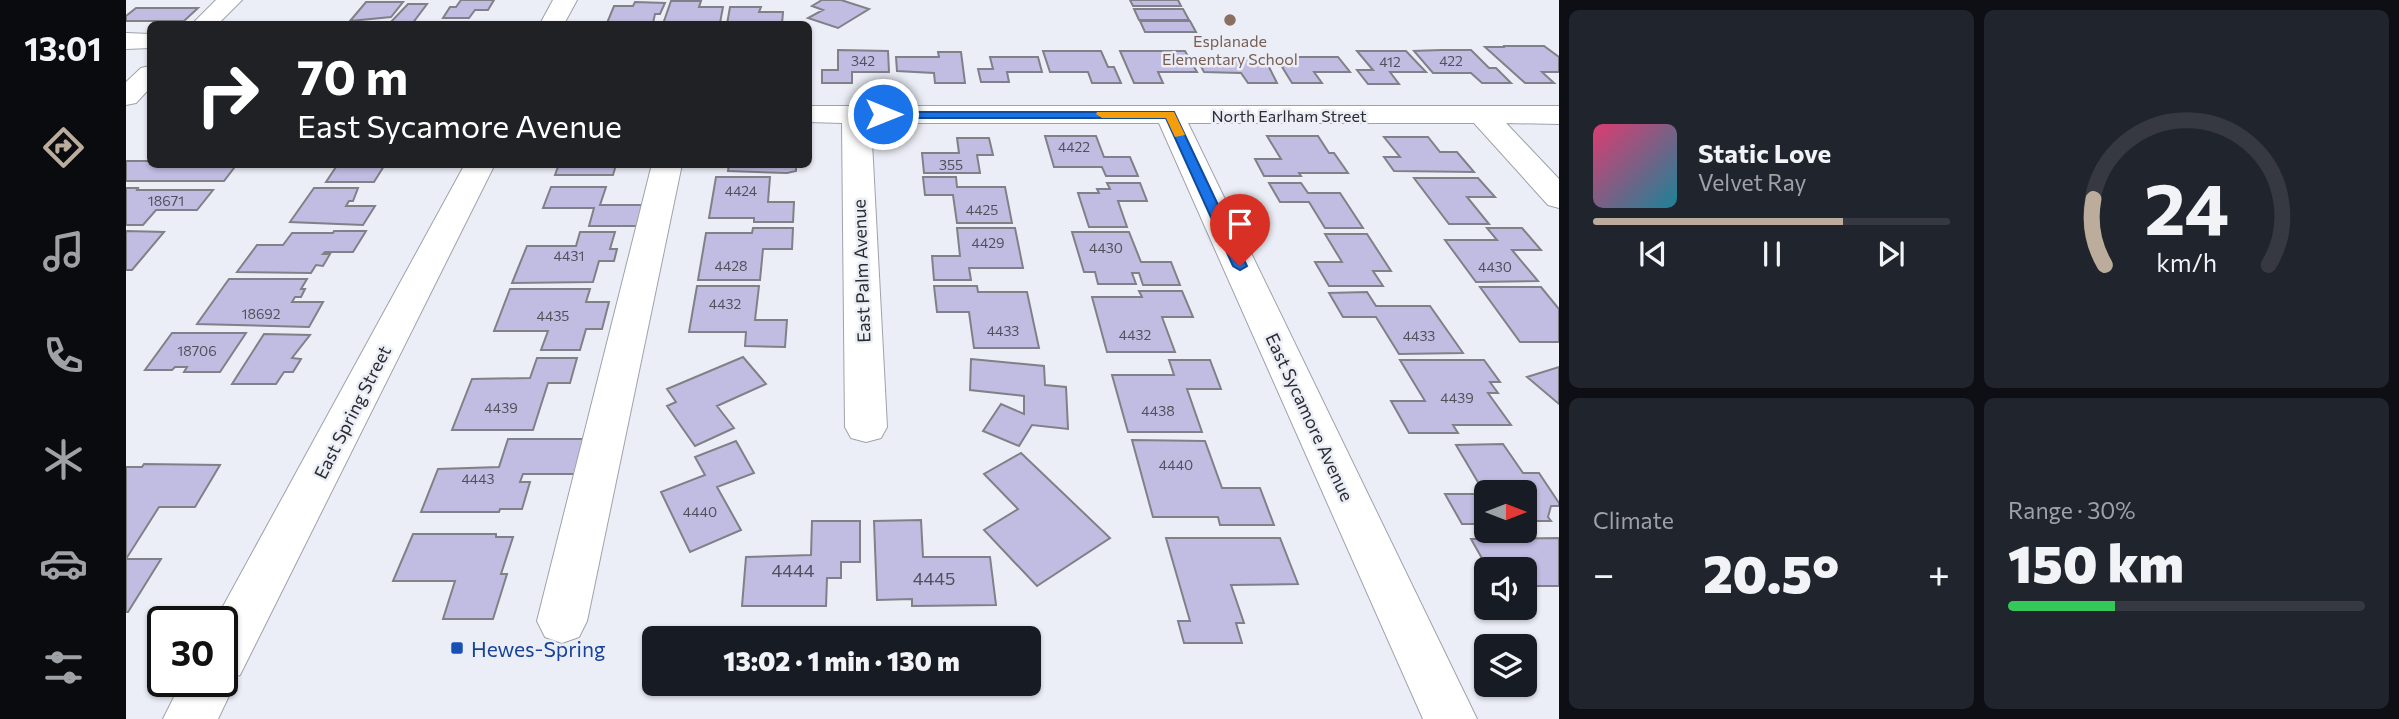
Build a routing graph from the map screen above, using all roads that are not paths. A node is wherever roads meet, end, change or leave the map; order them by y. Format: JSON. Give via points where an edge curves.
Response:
{"nodes":[{"id":1,"x":230,"y":0,"type":"edge"},
{"id":2,"x":565,"y":0,"type":"edge"},
{"id":3,"x":207,"y":21,"type":"edge"},
{"id":4,"x":554,"y":21,"type":"edge"},
{"id":5,"x":126,"y":41,"type":"edge"},
{"id":6,"x":147,"y":41,"type":"edge"},
{"id":7,"x":147,"y":77,"type":"edge"},
{"id":8,"x":126,"y":97,"type":"edge"},
{"id":9,"x":812,"y":114,"type":"edge"},
{"id":10,"x":856,"y":114,"type":"junction"},
{"id":11,"x":1170,"y":114,"type":"junction"},
{"id":12,"x":1482,"y":114,"type":"junction"},
{"id":13,"x":1559,"y":114,"type":"edge"},
{"id":14,"x":478,"y":168,"type":"edge"},
{"id":15,"x":666,"y":168,"type":"edge"},
{"id":16,"x":1559,"y":198,"type":"edge"},
{"id":17,"x":866,"y":427,"type":"dead end"},
{"id":18,"x":562,"y":621,"type":"dead end"},
{"id":19,"x":238,"y":627,"type":"edge"},
{"id":20,"x":202,"y":697,"type":"edge"},
{"id":21,"x":190,"y":719,"type":"edge"},
{"id":22,"x":1450,"y":719,"type":"edge"}],
"edges":[{"from":1,"to":3,"type":"street"},
{"from":2,"to":4,"type":"street"},
{"from":5,"to":6,"type":"street"},
{"from":7,"to":8,"type":"street"},
{"from":9,"to":10,"type":"street","name":"North Earlham Street"},
{"from":10,"to":11,"type":"street","name":"North Earlham Street"},
{"from":10,"to":17,"type":"street","name":"East Palm Avenue"},
{"from":11,"to":12,"type":"street","name":"North Earlham Street"},
{"from":11,"to":22,"type":"street","name":"East Sycamore Avenue"},
{"from":12,"to":13,"type":"street","name":"North Earlham Street"},
{"from":12,"to":16,"type":"street"},
{"from":14,"to":19,"type":"street","name":"East Spring Street"},
{"from":15,"to":18,"type":"street"},
{"from":20,"to":21,"type":"street"}]}
